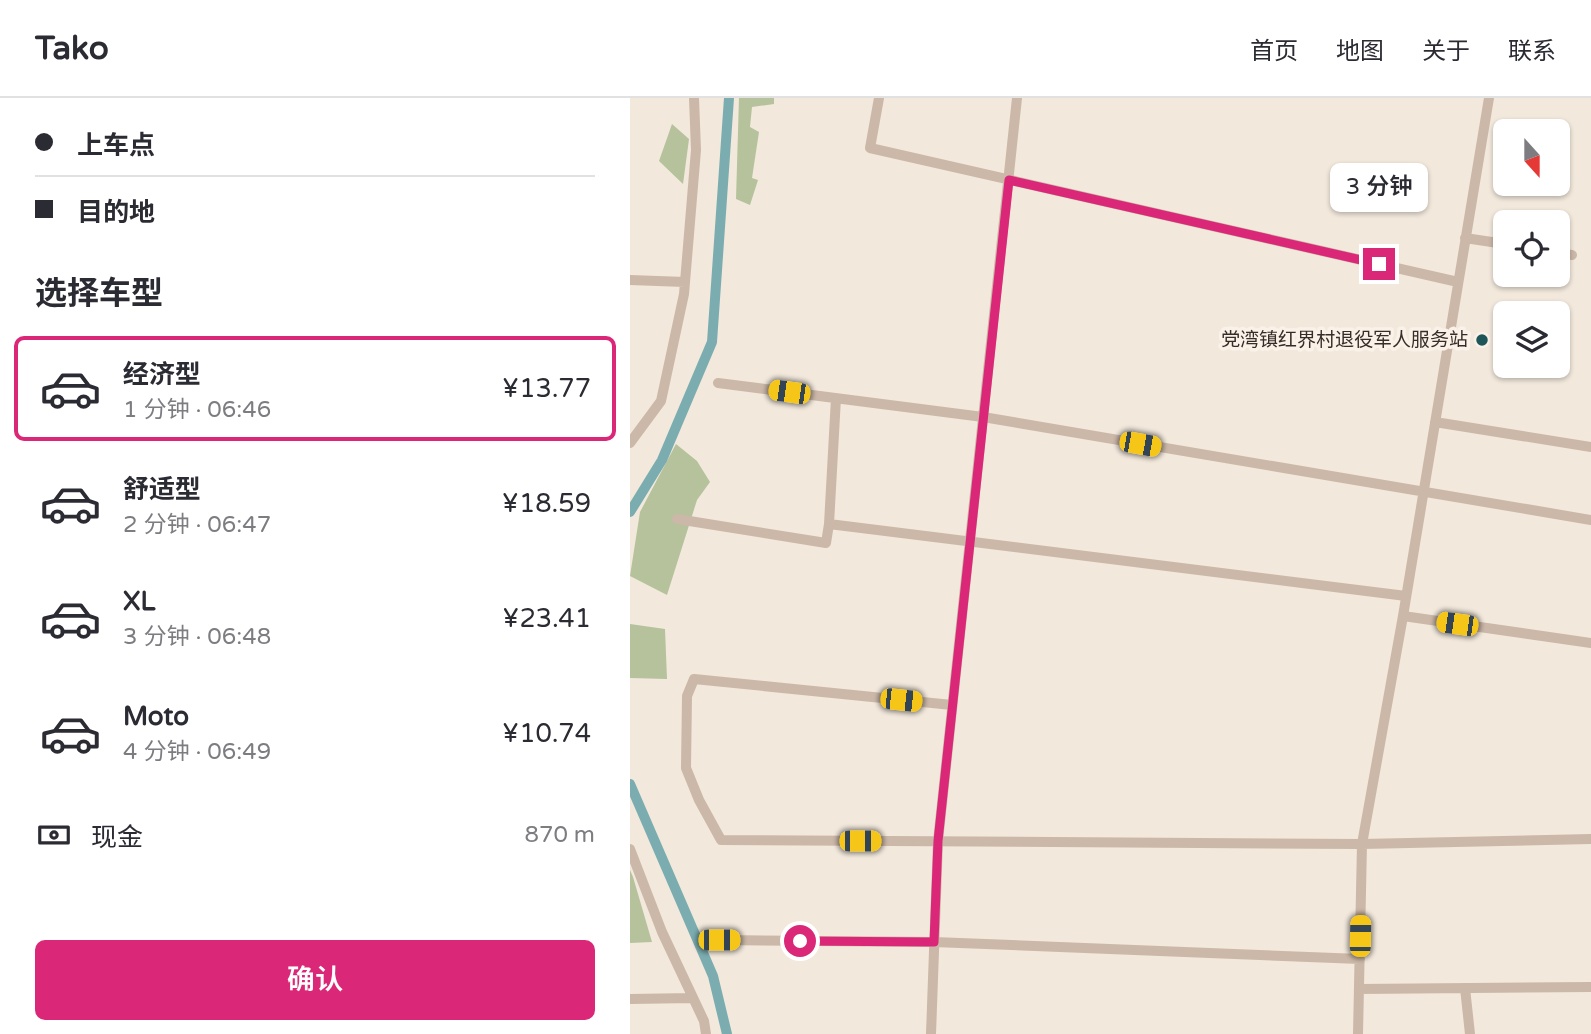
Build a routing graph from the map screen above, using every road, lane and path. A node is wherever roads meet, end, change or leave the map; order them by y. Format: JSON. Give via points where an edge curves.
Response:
{"nodes":[{"id":1,"x":694,"y":98,"type":"edge"},
{"id":2,"x":879,"y":98,"type":"edge"},
{"id":3,"x":1017,"y":98,"type":"edge"},
{"id":4,"x":1489,"y":98,"type":"edge"},
{"id":5,"x":1009,"y":180,"type":"junction"},
{"id":6,"x":1465,"y":238,"type":"junction"},
{"id":7,"x":1493,"y":242,"type":"edge"},
{"id":8,"x":630,"y":281,"type":"edge"},
{"id":9,"x":685,"y":282,"type":"junction"},
{"id":10,"x":1458,"y":282,"type":"junction"},
{"id":11,"x":718,"y":383,"type":"dead end"},
{"id":12,"x":836,"y":398,"type":"junction"},
{"id":13,"x":983,"y":417,"type":"junction"},
{"id":14,"x":1435,"y":422,"type":"junction"},
{"id":15,"x":630,"y":443,"type":"edge"},
{"id":16,"x":1591,"y":447,"type":"edge"},
{"id":17,"x":1423,"y":493,"type":"junction"},
{"id":18,"x":677,"y":519,"type":"dead end"},
{"id":19,"x":1591,"y":520,"type":"edge"},
{"id":20,"x":829,"y":524,"type":"junction"},
{"id":21,"x":970,"y":542,"type":"junction"},
{"id":22,"x":1406,"y":596,"type":"junction"},
{"id":23,"x":1403,"y":616,"type":"junction"},
{"id":24,"x":1591,"y":643,"type":"edge"},
{"id":25,"x":952,"y":705,"type":"junction"},
{"id":26,"x":1591,"y":839,"type":"edge"},
{"id":27,"x":938,"y":841,"type":"junction"},
{"id":28,"x":1362,"y":844,"type":"junction"},
{"id":29,"x":630,"y":849,"type":"edge"},
{"id":30,"x":719,"y":940,"type":"dead end"},
{"id":31,"x":934,"y":942,"type":"junction"},
{"id":32,"x":1360,"y":959,"type":"junction"},
{"id":33,"x":1591,"y":987,"type":"edge"},
{"id":34,"x":1465,"y":988,"type":"junction"},
{"id":35,"x":1359,"y":989,"type":"junction"},
{"id":36,"x":693,"y":998,"type":"junction"},
{"id":37,"x":630,"y":999,"type":"edge"},
{"id":38,"x":706,"y":1034,"type":"edge"},
{"id":39,"x":931,"y":1034,"type":"edge"},
{"id":40,"x":1358,"y":1034,"type":"edge"},
{"id":41,"x":1470,"y":1034,"type":"edge"}],
"edges":[{"from":1,"to":9,"type":"street","via":[[696,150]]},
{"from":2,"to":5,"type":"street","via":[[870,148]]},
{"from":3,"to":5,"type":"street"},
{"from":4,"to":6,"type":"street"},
{"from":5,"to":10,"type":"street"},
{"from":5,"to":13,"type":"street"},
{"from":6,"to":7,"type":"street"},
{"from":6,"to":10,"type":"street"},
{"from":8,"to":9,"type":"street"},
{"from":9,"to":15,"type":"street","via":[[661,401]]},
{"from":10,"to":14,"type":"street"},
{"from":11,"to":12,"type":"street"},
{"from":12,"to":13,"type":"street"},
{"from":12,"to":20,"type":"street"},
{"from":13,"to":17,"type":"street"},
{"from":13,"to":21,"type":"street"},
{"from":14,"to":16,"type":"street"},
{"from":14,"to":17,"type":"street"},
{"from":17,"to":19,"type":"street"},
{"from":17,"to":22,"type":"street"},
{"from":18,"to":20,"type":"street","via":[[826,543]]},
{"from":20,"to":21,"type":"street"},
{"from":21,"to":22,"type":"street"},
{"from":21,"to":25,"type":"street"},
{"from":22,"to":23,"type":"street"},
{"from":23,"to":24,"type":"street"},
{"from":23,"to":28,"type":"street"},
{"from":25,"to":27,"type":"street"},
{"from":25,"to":27,"type":"street","via":[[694,679],[687,696],[686,768],[721,840]]},
{"from":26,"to":28,"type":"street"},
{"from":27,"to":28,"type":"street"},
{"from":27,"to":31,"type":"street"},
{"from":28,"to":32,"type":"street"},
{"from":29,"to":36,"type":"street"},
{"from":30,"to":31,"type":"street"},
{"from":31,"to":32,"type":"street"},
{"from":31,"to":39,"type":"street"},
{"from":32,"to":35,"type":"street"},
{"from":33,"to":34,"type":"street"},
{"from":34,"to":35,"type":"street"},
{"from":34,"to":41,"type":"street"},
{"from":35,"to":40,"type":"street"},
{"from":36,"to":37,"type":"street"},
{"from":36,"to":38,"type":"street"}]}
